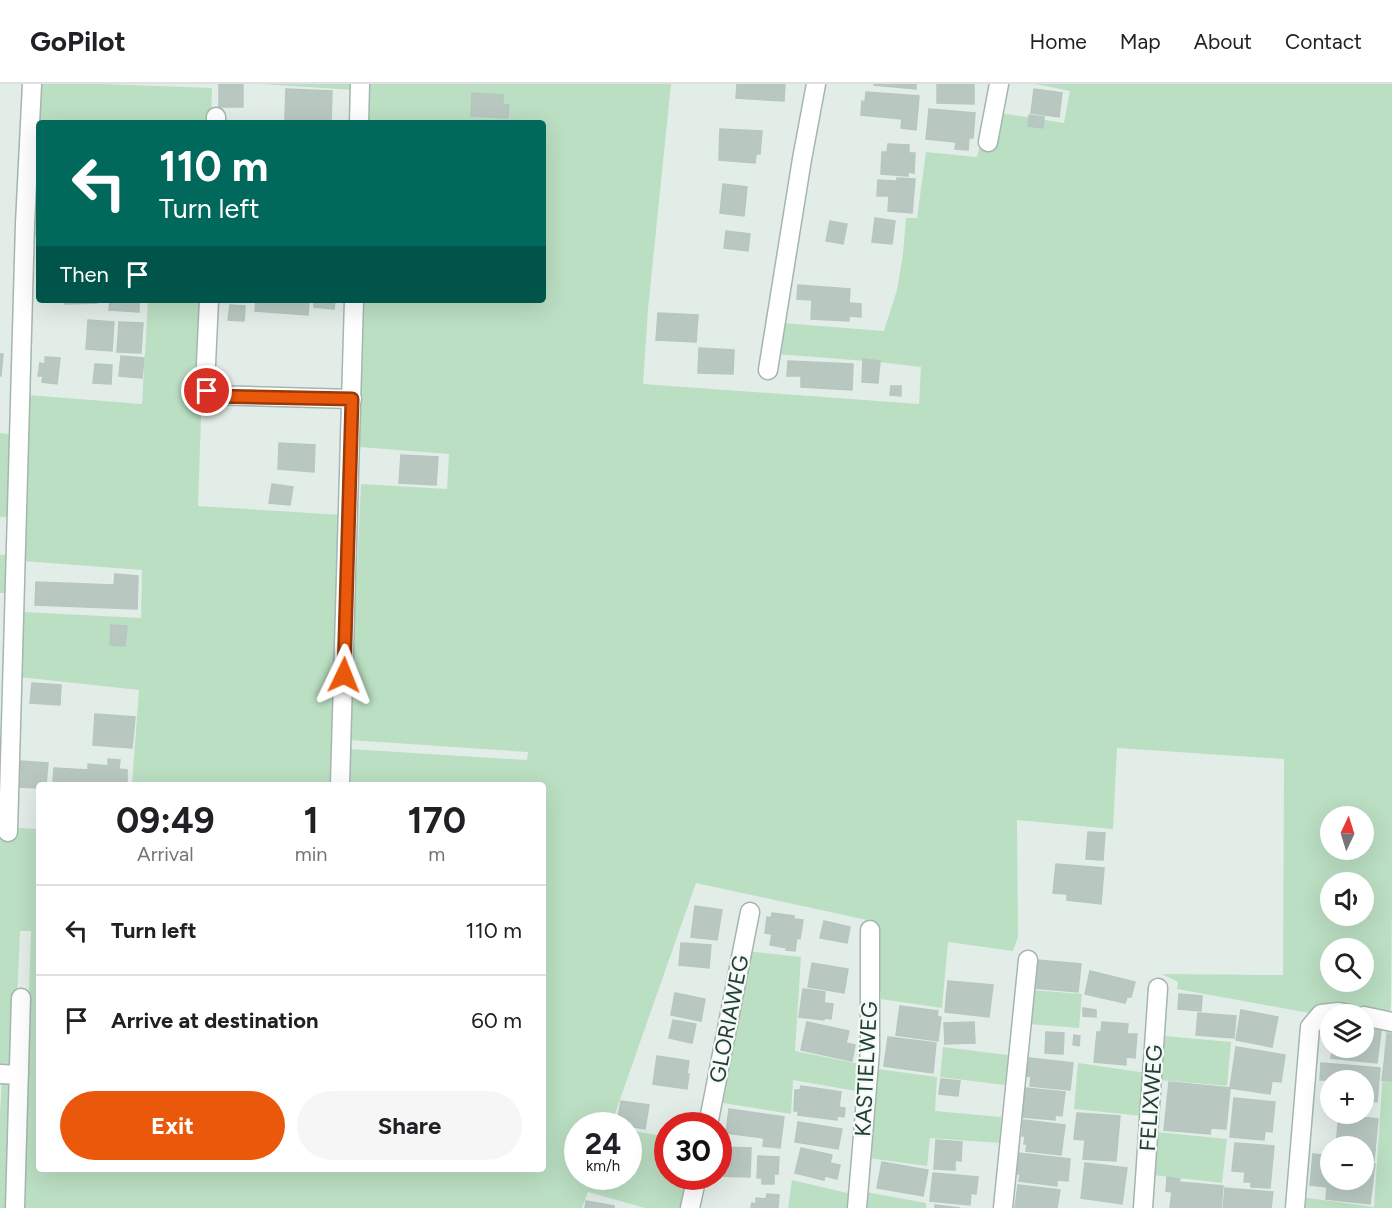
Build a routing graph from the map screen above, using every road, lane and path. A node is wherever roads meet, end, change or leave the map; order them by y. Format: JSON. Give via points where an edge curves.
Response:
{"nodes":[{"id":1,"x":32,"y":84,"type":"edge"},
{"id":2,"x":360,"y":84,"type":"edge"},
{"id":3,"x":816,"y":84,"type":"edge"},
{"id":4,"x":999,"y":84,"type":"edge"},
{"id":5,"x":359,"y":120,"type":"edge"},
{"id":6,"x":988,"y":142,"type":"dead end"},
{"id":7,"x":208,"y":303,"type":"edge"},
{"id":8,"x":354,"y":303,"type":"edge"},
{"id":9,"x":768,"y":370,"type":"dead end"},
{"id":10,"x":352,"y":399,"type":"junction"},
{"id":11,"x":340,"y":782,"type":"edge"},
{"id":12,"x":8,"y":832,"type":"dead end"},
{"id":13,"x":750,"y":912,"type":"dead end"},
{"id":14,"x":870,"y":930,"type":"dead end"},
{"id":15,"x":1028,"y":960,"type":"dead end"},
{"id":16,"x":1158,"y":988,"type":"dead end"},
{"id":17,"x":21,"y":998,"type":"dead end"},
{"id":18,"x":1320,"y":1015,"type":"edge"},
{"id":19,"x":1374,"y":1019,"type":"edge"},
{"id":20,"x":1392,"y":1022,"type":"edge"},
{"id":21,"x":0,"y":1074,"type":"edge"},
{"id":22,"x":19,"y":1075,"type":"junction"},
{"id":23,"x":711,"y":1112,"type":"edge"},
{"id":24,"x":694,"y":1190,"type":"edge"},
{"id":25,"x":15,"y":1208,"type":"edge"},
{"id":26,"x":690,"y":1208,"type":"edge"},
{"id":27,"x":857,"y":1208,"type":"edge"},
{"id":28,"x":1004,"y":1208,"type":"edge"},
{"id":29,"x":1143,"y":1208,"type":"edge"},
{"id":30,"x":1295,"y":1208,"type":"edge"}],
"edges":[{"from":1,"to":12,"type":"street"},
{"from":2,"to":5,"type":"street"},
{"from":3,"to":9,"type":"street"},
{"from":4,"to":6,"type":"street"},
{"from":7,"to":10,"type":"street","via":[[205,385],[211,396]]},
{"from":8,"to":10,"type":"street"},
{"from":10,"to":11,"type":"street"},
{"from":13,"to":23,"type":"street","name":"GLORIAWEG"},
{"from":14,"to":27,"type":"street","name":"KASTIELWEG","via":[[870,1051]]},
{"from":15,"to":28,"type":"street"},
{"from":16,"to":29,"type":"street","name":"FELIXWEG"},
{"from":17,"to":22,"type":"street"},
{"from":18,"to":30,"type":"street","via":[[1310,1027]]},
{"from":19,"to":20,"type":"street"},
{"from":21,"to":22,"type":"street"},
{"from":22,"to":25,"type":"street"},
{"from":24,"to":26,"type":"street"}]}
